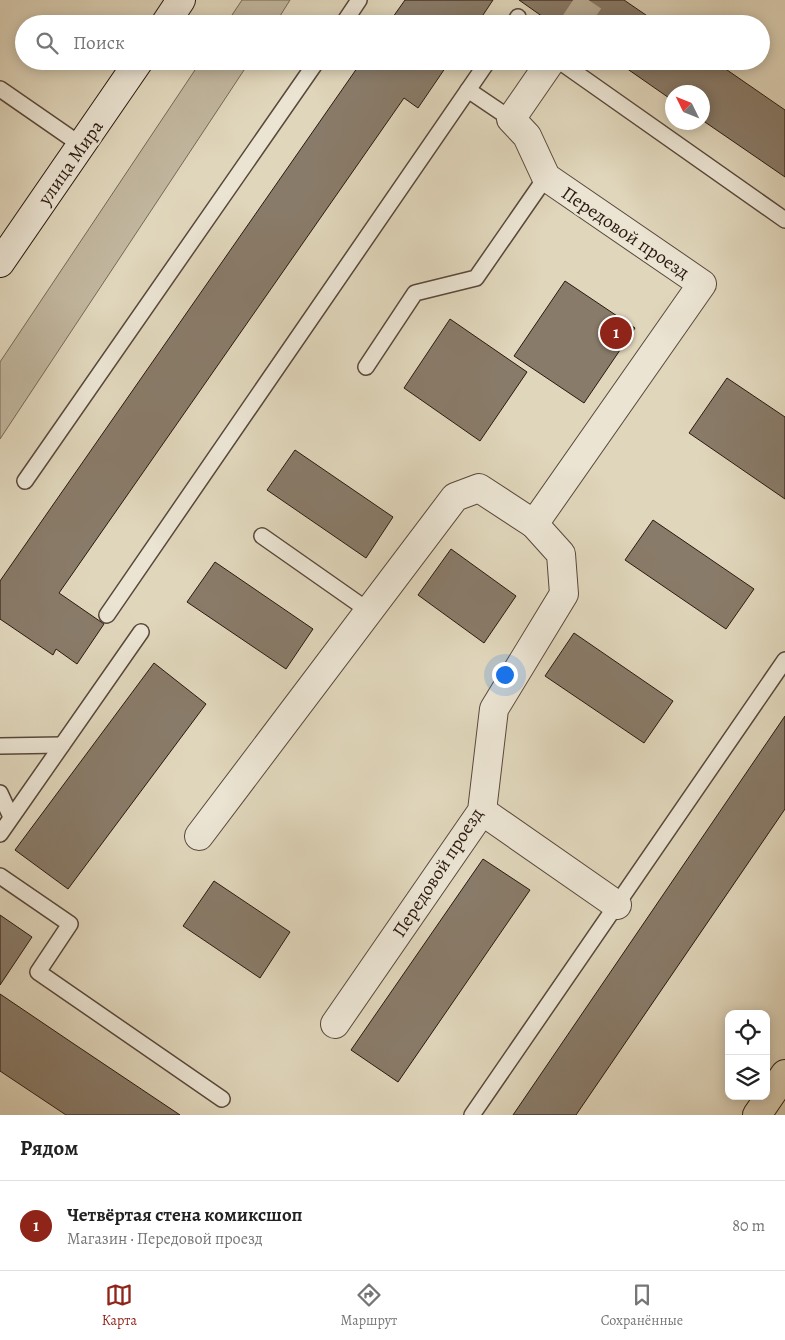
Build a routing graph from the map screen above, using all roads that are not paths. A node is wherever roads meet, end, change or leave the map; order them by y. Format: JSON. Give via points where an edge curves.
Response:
{"nodes":[{"id":1,"x":181,"y":0,"type":"edge"},
{"id":2,"x":359,"y":0,"type":"edge"},
{"id":3,"x":171,"y":15,"type":"edge"},
{"id":4,"x":348,"y":15,"type":"edge"},
{"id":5,"x":133,"y":70,"type":"edge"},
{"id":6,"x":310,"y":70,"type":"edge"},
{"id":7,"x":482,"y":70,"type":"edge"},
{"id":8,"x":544,"y":70,"type":"edge"},
{"id":9,"x":572,"y":70,"type":"edge"},
{"id":10,"x":0,"y":89,"type":"edge"},
{"id":11,"x":468,"y":90,"type":"junction"},
{"id":12,"x":511,"y":119,"type":"junction"},
{"id":13,"x":82,"y":146,"type":"junction"},
{"id":14,"x":546,"y":177,"type":"junction"},
{"id":15,"x":785,"y":220,"type":"edge"},
{"id":16,"x":0,"y":263,"type":"edge"},
{"id":17,"x":366,"y":367,"type":"dead end"},
{"id":18,"x":26,"y":481,"type":"dead end"},
{"id":19,"x":534,"y":524,"type":"junction"},
{"id":20,"x":262,"y":536,"type":"dead end"},
{"id":21,"x":368,"y":611,"type":"junction"},
{"id":22,"x":107,"y":615,"type":"dead end"},
{"id":23,"x":142,"y":632,"type":"dead end"},
{"id":24,"x":785,"y":660,"type":"edge"},
{"id":25,"x":62,"y":745,"type":"junction"},
{"id":26,"x":0,"y":746,"type":"edge"},
{"id":27,"x":0,"y":793,"type":"edge"},
{"id":28,"x":482,"y":811,"type":"junction"},
{"id":29,"x":11,"y":817,"type":"junction"},
{"id":30,"x":0,"y":834,"type":"edge"},
{"id":31,"x":199,"y":836,"type":"dead end"},
{"id":32,"x":0,"y":876,"type":"edge"},
{"id":33,"x":617,"y":905,"type":"junction"},
{"id":34,"x":335,"y":1024,"type":"dead end"},
{"id":35,"x":785,"y":1074,"type":"edge"},
{"id":36,"x":222,"y":1099,"type":"dead end"},
{"id":37,"x":472,"y":1115,"type":"edge"},
{"id":38,"x":757,"y":1115,"type":"edge"}],
"edges":[{"from":1,"to":3,"type":"street"},
{"from":2,"to":4,"type":"lane"},
{"from":5,"to":13,"type":"street","name":"улица Мира"},
{"from":6,"to":18,"type":"lane"},
{"from":7,"to":11,"type":"lane"},
{"from":8,"to":12,"type":"street"},
{"from":9,"to":15,"type":"lane"},
{"from":10,"to":13,"type":"lane"},
{"from":11,"to":12,"type":"lane"},
{"from":11,"to":22,"type":"lane"},
{"from":12,"to":14,"type":"street","name":"Передовой проезд","via":[[527,136]]},
{"from":13,"to":16,"type":"street","name":"улица Мира"},
{"from":14,"to":17,"type":"lane","via":[[476,278],[415,293]]},
{"from":14,"to":19,"type":"street","name":"Передовой проезд","via":[[702,284]]},
{"from":19,"to":21,"type":"street","name":"Передовой проезд","via":[[479,488],[456,496]]},
{"from":19,"to":28,"type":"street","name":"Передовой проезд","via":[[560,554],[564,594],[494,709]]},
{"from":20,"to":21,"type":"lane"},
{"from":21,"to":31,"type":"street","name":"Передовой проезд"},
{"from":23,"to":25,"type":"lane"},
{"from":24,"to":33,"type":"lane"},
{"from":25,"to":26,"type":"lane"},
{"from":25,"to":29,"type":"lane"},
{"from":27,"to":29,"type":"lane"},
{"from":28,"to":33,"type":"street"},
{"from":28,"to":34,"type":"street","name":"Передовой проезд"},
{"from":29,"to":30,"type":"lane"},
{"from":32,"to":36,"type":"lane","via":[[70,924],[38,972]]},
{"from":33,"to":37,"type":"lane"},
{"from":35,"to":38,"type":"main road"}]}
